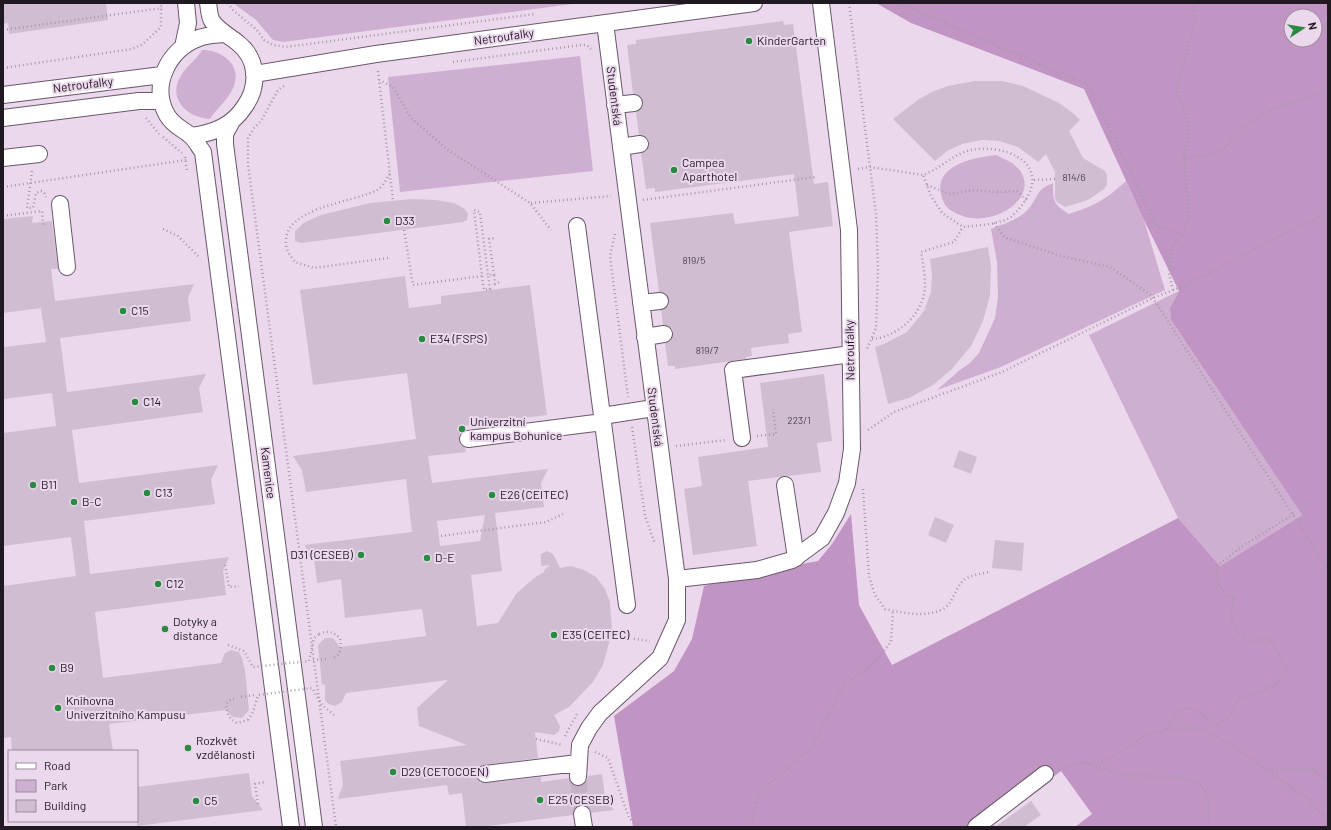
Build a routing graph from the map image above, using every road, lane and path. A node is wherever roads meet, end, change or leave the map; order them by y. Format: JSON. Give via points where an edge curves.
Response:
{"nodes":[{"id":1,"x":162,"y":3,"type":"edge"},
{"id":2,"x":186,"y":3,"type":"edge"},
{"id":3,"x":208,"y":3,"type":"edge"},
{"id":4,"x":228,"y":3,"type":"edge"},
{"id":5,"x":754,"y":3,"type":"edge"},
{"id":6,"x":821,"y":3,"type":"edge"},
{"id":7,"x":849,"y":3,"type":"edge"},
{"id":8,"x":900,"y":3,"type":"edge"},
{"id":9,"x":1192,"y":3,"type":"edge"},
{"id":10,"x":162,"y":8,"type":"junction"},
{"id":11,"x":537,"y":14,"type":"dead end"},
{"id":12,"x":605,"y":23,"type":"junction"},
{"id":13,"x":3,"y":26,"type":"edge"},
{"id":14,"x":3,"y":30,"type":"edge"},
{"id":15,"x":224,"y":34,"type":"junction"},
{"id":16,"x":182,"y":47,"type":"junction"},
{"id":17,"x":594,"y":54,"type":"dead end"},
{"id":18,"x":449,"y":62,"type":"dead end"},
{"id":19,"x":3,"y":68,"type":"edge"},
{"id":20,"x":386,"y":70,"type":"dead end"},
{"id":21,"x":378,"y":71,"type":"junction"},
{"id":22,"x":371,"y":72,"type":"dead end"},
{"id":23,"x":254,"y":74,"type":"junction"},
{"id":24,"x":162,"y":75,"type":"junction"},
{"id":25,"x":379,"y":80,"type":"junction"},
{"id":26,"x":291,"y":82,"type":"dead end"},
{"id":27,"x":1328,"y":91,"type":"edge"},
{"id":28,"x":3,"y":95,"type":"edge"},
{"id":29,"x":161,"y":101,"type":"junction"},
{"id":30,"x":634,"y":103,"type":"dead end"},
{"id":31,"x":615,"y":105,"type":"junction"},
{"id":32,"x":144,"y":116,"type":"dead end"},
{"id":33,"x":3,"y":118,"type":"edge"},
{"id":34,"x":232,"y":121,"type":"junction"},
{"id":35,"x":191,"y":136,"type":"junction"},
{"id":36,"x":640,"y":144,"type":"dead end"},
{"id":37,"x":621,"y":147,"type":"junction"},
{"id":38,"x":36,"y":154,"type":"joint"},
{"id":39,"x":3,"y":158,"type":"edge"},
{"id":40,"x":1184,"y":158,"type":"junction"},
{"id":41,"x":186,"y":160,"type":"junction"},
{"id":42,"x":870,"y":167,"type":"junction"},
{"id":43,"x":842,"y":171,"type":"junction"},
{"id":44,"x":187,"y":172,"type":"dead end"},
{"id":45,"x":390,"y":173,"type":"junction"},
{"id":46,"x":923,"y":176,"type":"junction"},
{"id":47,"x":816,"y":177,"type":"dead end"},
{"id":48,"x":1056,"y":179,"type":"dead end"},
{"id":49,"x":1034,"y":180,"type":"junction"},
{"id":50,"x":30,"y":183,"type":"junction"},
{"id":51,"x":927,"y":185,"type":"junction"},
{"id":52,"x":3,"y":187,"type":"edge"},
{"id":53,"x":611,"y":189,"type":"dead end"},
{"id":54,"x":626,"y":197,"type":"junction"},
{"id":55,"x":1026,"y":200,"type":"junction"},
{"id":56,"x":393,"y":201,"type":"dead end"},
{"id":57,"x":54,"y":203,"type":"joint"},
{"id":58,"x":530,"y":203,"type":"junction"},
{"id":59,"x":1328,"y":214,"type":"edge"},
{"id":60,"x":3,"y":216,"type":"edge"},
{"id":61,"x":994,"y":223,"type":"junction"},
{"id":62,"x":49,"y":224,"type":"dead end"},
{"id":63,"x":577,"y":226,"type":"dead end"},
{"id":64,"x":963,"y":227,"type":"junction"},
{"id":65,"x":163,"y":229,"type":"dead end"},
{"id":66,"x":616,"y":229,"type":"dead end"},
{"id":67,"x":404,"y":230,"type":"dead end"},
{"id":68,"x":551,"y":230,"type":"dead end"},
{"id":69,"x":1183,"y":235,"type":"junction"},
{"id":70,"x":496,"y":238,"type":"dead end"},
{"id":71,"x":198,"y":256,"type":"dead end"},
{"id":72,"x":388,"y":258,"type":"dead end"},
{"id":73,"x":67,"y":267,"type":"dead end"},
{"id":74,"x":494,"y":274,"type":"junction"},
{"id":75,"x":488,"y":275,"type":"junction"},
{"id":76,"x":482,"y":276,"type":"junction"},
{"id":77,"x":500,"y":282,"type":"dead end"},
{"id":78,"x":1173,"y":290,"type":"junction"},
{"id":79,"x":1153,"y":298,"type":"junction"},
{"id":80,"x":660,"y":301,"type":"dead end"},
{"id":81,"x":640,"y":303,"type":"junction"},
{"id":82,"x":664,"y":334,"type":"dead end"},
{"id":83,"x":645,"y":337,"type":"junction"},
{"id":84,"x":872,"y":339,"type":"junction"},
{"id":85,"x":850,"y":354,"type":"junction"},
{"id":86,"x":867,"y":356,"type":"dead end"},
{"id":87,"x":629,"y":403,"type":"dead end"},
{"id":88,"x":654,"y":408,"type":"junction"},
{"id":89,"x":773,"y":409,"type":"dead end"},
{"id":90,"x":602,"y":419,"type":"junction"},
{"id":91,"x":632,"y":426,"type":"dead end"},
{"id":92,"x":867,"y":431,"type":"dead end"},
{"id":93,"x":742,"y":438,"type":"junction"},
{"id":94,"x":468,"y":439,"type":"dead end"},
{"id":95,"x":660,"y":449,"type":"junction"},
{"id":96,"x":785,"y":485,"type":"dead end"},
{"id":97,"x":863,"y":486,"type":"dead end"},
{"id":98,"x":563,"y":514,"type":"dead end"},
{"id":99,"x":1294,"y":514,"type":"junction"},
{"id":100,"x":441,"y":536,"type":"dead end"},
{"id":101,"x":658,"y":551,"type":"dead end"},
{"id":102,"x":796,"y":558,"type":"junction"},
{"id":103,"x":226,"y":565,"type":"dead end"},
{"id":104,"x":1328,"y":569,"type":"edge"},
{"id":105,"x":990,"y":572,"type":"dead end"},
{"id":106,"x":677,"y":579,"type":"junction"},
{"id":107,"x":239,"y":586,"type":"dead end"},
{"id":108,"x":626,"y":605,"type":"dead end"},
{"id":109,"x":893,"y":610,"type":"junction"},
{"id":110,"x":614,"y":636,"type":"dead end"},
{"id":111,"x":666,"y":644,"type":"junction"},
{"id":112,"x":228,"y":645,"type":"dead end"},
{"id":113,"x":333,"y":658,"type":"dead end"},
{"id":114,"x":326,"y":659,"type":"dead end"},
{"id":115,"x":313,"y":660,"type":"junction"},
{"id":116,"x":254,"y":696,"type":"dead end"},
{"id":117,"x":241,"y":698,"type":"dead end"},
{"id":118,"x":234,"y":699,"type":"dead end"},
{"id":119,"x":334,"y":714,"type":"dead end"},
{"id":120,"x":1167,"y":730,"type":"junction"},
{"id":121,"x":536,"y":739,"type":"dead end"},
{"id":122,"x":563,"y":745,"type":"dead end"},
{"id":123,"x":580,"y":745,"type":"junction"},
{"id":124,"x":1082,"y":763,"type":"junction"},
{"id":125,"x":1268,"y":770,"type":"junction"},
{"id":126,"x":485,"y":774,"type":"dead end"},
{"id":127,"x":1045,"y":774,"type":"joint"},
{"id":128,"x":1328,"y":780,"type":"edge"},
{"id":129,"x":265,"y":782,"type":"dead end"},
{"id":130,"x":258,"y":804,"type":"dead end"},
{"id":131,"x":1328,"y":820,"type":"edge"},
{"id":132,"x":291,"y":827,"type":"edge"},
{"id":133,"x":314,"y":827,"type":"edge"},
{"id":134,"x":336,"y":827,"type":"edge"},
{"id":135,"x":640,"y":827,"type":"edge"},
{"id":136,"x":751,"y":827,"type":"edge"},
{"id":137,"x":976,"y":827,"type":"edge"},
{"id":138,"x":1209,"y":827,"type":"edge"}],
"edges":[{"from":1,"to":10,"type":"path"},
{"from":2,"to":16,"type":"street","via":[[188,23]]},
{"from":3,"to":15,"type":"street","name":"Kamenice","via":[[211,19]]},
{"from":4,"to":11,"type":"path","via":[[264,40],[273,45],[286,47]]},
{"from":5,"to":12,"type":"street","name":"Netroufalky"},
{"from":6,"to":43,"type":"street","name":"Netroufalky"},
{"from":7,"to":42,"type":"path"},
{"from":8,"to":69,"type":"path","via":[[1088,85],[1157,226]]},
{"from":9,"to":40,"type":"path","via":[[1195,19],[1176,90],[1188,120],[1189,130]]},
{"from":10,"to":14,"type":"path"},
{"from":10,"to":19,"type":"path","via":[[161,27],[143,44],[132,49]]},
{"from":12,"to":23,"type":"street","name":"Netroufalky","via":[[376,54]]},
{"from":12,"to":31,"type":"street","name":"Studentská"},
{"from":13,"to":14,"type":"path"},
{"from":15,"to":16,"type":"street","via":[[201,37]]},
{"from":15,"to":23,"type":"street","name":"Kamenice","via":[[247,54]]},
{"from":16,"to":24,"type":"street"},
{"from":17,"to":18,"type":"path","via":[[588,45],[581,45]]},
{"from":20,"to":21,"type":"path"},
{"from":21,"to":22,"type":"path"},
{"from":21,"to":25,"type":"path"},
{"from":23,"to":34,"type":"street","name":"Kamenice","via":[[252,96],[242,112]]},
{"from":24,"to":28,"type":"street","name":"Netroufalky"},
{"from":24,"to":29,"type":"street","name":"Kamenice"},
{"from":25,"to":45,"type":"path"},
{"from":25,"to":58,"type":"path","via":[[393,87],[411,118],[448,150]]},
{"from":26,"to":115,"type":"path","via":[[278,90],[261,121],[248,138],[248,164]]},
{"from":27,"to":40,"type":"path","via":[[1293,102],[1251,121],[1233,136],[1222,150]]},
{"from":29,"to":33,"type":"street","name":"Netroufalky","via":[[139,101]]},
{"from":29,"to":35,"type":"street","name":"Kamenice","via":[[172,122]]},
{"from":30,"to":31,"type":"street"},
{"from":31,"to":37,"type":"street","name":"Studentská"},
{"from":32,"to":41,"type":"path","via":[[161,136],[178,148]]},
{"from":34,"to":35,"type":"street","name":"Kamenice","via":[[219,130]]},
{"from":34,"to":133,"type":"street","name":"Kamenice","via":[[225,134],[225,144]]},
{"from":35,"to":132,"type":"street","name":"Kamenice","via":[[203,152],[206,169]]},
{"from":36,"to":37,"type":"street"},
{"from":37,"to":54,"type":"street","name":"Studentská"},
{"from":38,"to":39,"type":"street"},
{"from":38,"to":50,"type":"path"},
{"from":40,"to":69,"type":"path","via":[[1189,216]]},
{"from":41,"to":44,"type":"path"},
{"from":41,"to":50,"type":"path"},
{"from":42,"to":43,"type":"path"},
{"from":42,"to":46,"type":"path"},
{"from":42,"to":84,"type":"path","via":[[876,214],[878,269],[876,328]]},
{"from":43,"to":85,"type":"street","name":"Netroufalky","via":[[849,230]]},
{"from":45,"to":56,"type":"path"},
{"from":45,"to":72,"type":"path","via":[[379,189],[310,211],[293,223],[286,236],[287,249],[295,262],[314,268]]},
{"from":46,"to":49,"type":"path","via":[[965,152],[994,148],[1018,158],[1030,168]]},
{"from":46,"to":51,"type":"path"},
{"from":47,"to":54,"type":"path"},
{"from":48,"to":49,"type":"path"},
{"from":49,"to":55,"type":"path"},
{"from":50,"to":52,"type":"path"},
{"from":50,"to":57,"type":"path","via":[[27,208],[33,208],[38,192],[44,192]]},
{"from":51,"to":55,"type":"path","via":[[949,194],[974,190],[1017,191]]},
{"from":51,"to":64,"type":"path","via":[[942,213]]},
{"from":53,"to":54,"type":"path"},
{"from":54,"to":58,"type":"path"},
{"from":54,"to":81,"type":"street","name":"Studentská"},
{"from":55,"to":61,"type":"path","via":[[1011,217]]},
{"from":57,"to":73,"type":"street"},
{"from":58,"to":68,"type":"path"},
{"from":59,"to":78,"type":"path"},
{"from":60,"to":62,"type":"path","via":[[42,211],[43,225]]},
{"from":61,"to":64,"type":"path"},
{"from":61,"to":79,"type":"path","via":[[1004,237],[1061,256],[1110,267]]},
{"from":63,"to":90,"type":"street"},
{"from":64,"to":84,"type":"path","via":[[954,242],[921,252],[925,288],[918,310],[906,324],[893,333]]},
{"from":65,"to":71,"type":"path","via":[[178,236]]},
{"from":66,"to":87,"type":"path","via":[[610,256]]},
{"from":67,"to":76,"type":"path","via":[[413,285]]},
{"from":69,"to":78,"type":"path","via":[[1171,248],[1169,273]]},
{"from":70,"to":74,"type":"path","via":[[489,239]]},
{"from":74,"to":75,"type":"path"},
{"from":74,"to":77,"type":"path","via":[[495,284]]},
{"from":75,"to":76,"type":"path","via":[[490,289],[484,290]]},
{"from":75,"to":76,"type":"path","via":[[480,212],[474,210]]},
{"from":78,"to":79,"type":"path"},
{"from":79,"to":92,"type":"path","via":[[1002,372],[894,412]]},
{"from":79,"to":99,"type":"path"},
{"from":80,"to":81,"type":"street"},
{"from":81,"to":83,"type":"street","name":"Studentská"},
{"from":82,"to":83,"type":"street"},
{"from":83,"to":88,"type":"street","name":"Studentská"},
{"from":84,"to":86,"type":"path"},
{"from":85,"to":93,"type":"street","via":[[733,370]]},
{"from":85,"to":102,"type":"street","name":"Netroufalky","via":[[852,449],[847,483],[836,513],[822,538]]},
{"from":88,"to":90,"type":"street"},
{"from":88,"to":95,"type":"street","name":"Studentská"},
{"from":89,"to":93,"type":"path","via":[[776,434]]},
{"from":90,"to":94,"type":"street"},
{"from":90,"to":108,"type":"street"},
{"from":91,"to":101,"type":"path","via":[[644,516]]},
{"from":93,"to":95,"type":"path"},
{"from":95,"to":106,"type":"street","name":"Studentská"},
{"from":96,"to":102,"type":"street"},
{"from":97,"to":109,"type":"path","via":[[869,576],[875,595],[885,609]]},
{"from":98,"to":100,"type":"path","via":[[546,522]]},
{"from":99,"to":104,"type":"path"},
{"from":99,"to":120,"type":"path","via":[[1241,547],[1216,567],[1218,584],[1226,595],[1235,597],[1230,616],[1237,632],[1249,641],[1270,639],[1288,669],[1275,685],[1237,700],[1232,714],[1222,724],[1213,725],[1197,711],[1188,710],[1173,716]]},
{"from":102,"to":106,"type":"street","name":"Netroufalky","via":[[757,570]]},
{"from":103,"to":107,"type":"path","via":[[229,587]]},
{"from":105,"to":109,"type":"path","via":[[974,575],[962,581],[957,593],[944,608],[916,615]]},
{"from":106,"to":111,"type":"street","name":"Studentská","via":[[677,620]]},
{"from":109,"to":136,"type":"path","via":[[891,642],[874,663],[844,685],[811,748],[758,794]]},
{"from":110,"to":111,"type":"path"},
{"from":111,"to":123,"type":"street","name":"Studentská","via":[[660,658],[600,713]]},
{"from":112,"to":113,"type":"path","bridge":true,"via":[[244,651],[253,667],[309,661],[314,638],[325,632],[333,632],[340,638],[341,648]]},
{"from":114,"to":115,"type":"path"},
{"from":115,"to":134,"type":"path"},
{"from":116,"to":117,"type":"path"},
{"from":118,"to":119,"type":"path","bridge":true,"via":[[230,699],[226,704],[227,714],[237,723],[248,720],[258,695],[312,688],[322,705]]},
{"from":120,"to":124,"type":"path","via":[[1149,733],[1101,762]]},
{"from":120,"to":125,"type":"path","via":[[1201,729]]},
{"from":121,"to":122,"type":"path"},
{"from":123,"to":126,"type":"street","name":"Studentská","via":[[578,770]]},
{"from":123,"to":135,"type":"path","via":[[608,758],[629,818]]},
{"from":124,"to":127,"type":"path"},
{"from":124,"to":138,"type":"path","via":[[1123,775],[1176,777],[1197,781],[1208,795]]},
{"from":125,"to":128,"type":"path","via":[[1312,769]]},
{"from":125,"to":131,"type":"path","via":[[1306,797]]},
{"from":127,"to":137,"type":"street"},
{"from":129,"to":130,"type":"path","via":[[255,784]]}]}
